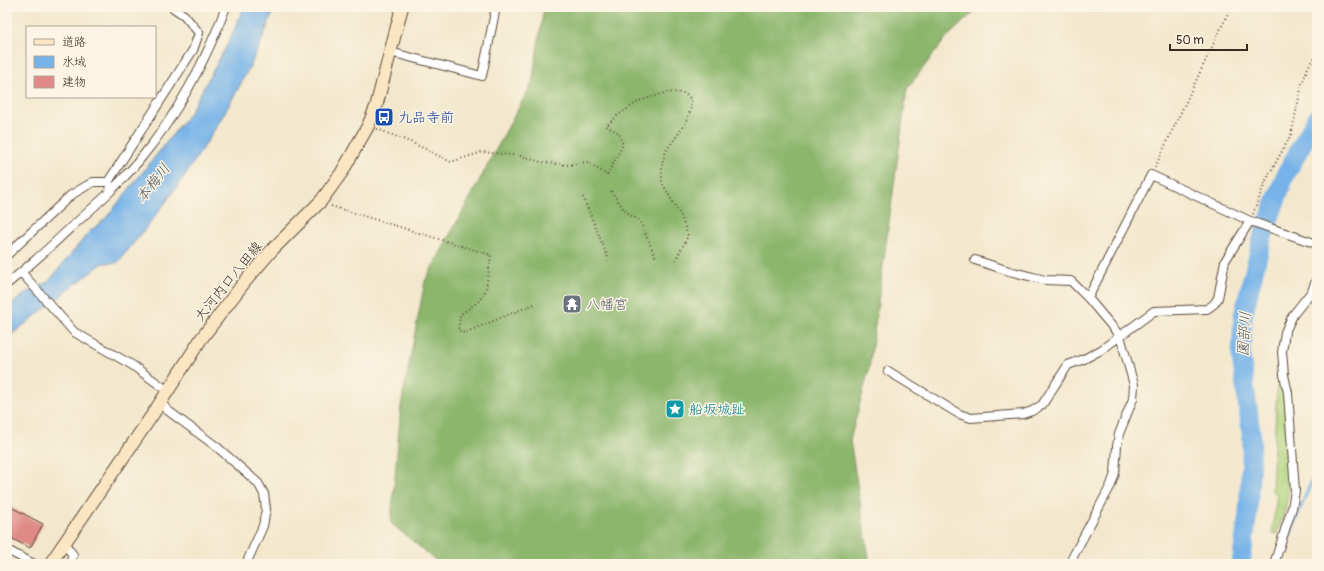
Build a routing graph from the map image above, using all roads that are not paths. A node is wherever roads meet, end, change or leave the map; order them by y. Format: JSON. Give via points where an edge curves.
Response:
{"nodes":[{"id":1,"x":172,"y":7,"type":"edge"},
{"id":2,"x":226,"y":7,"type":"edge"},
{"id":3,"x":402,"y":7,"type":"edge"},
{"id":4,"x":496,"y":7,"type":"edge"},
{"id":5,"x":390,"y":52,"type":"junction"},
{"id":6,"x":110,"y":186,"type":"junction"},
{"id":7,"x":1253,"y":222,"type":"junction"},
{"id":8,"x":1317,"y":244,"type":"edge"},
{"id":9,"x":7,"y":255,"type":"edge"},
{"id":10,"x":975,"y":260,"type":"dead end"},
{"id":11,"x":23,"y":275,"type":"junction"},
{"id":12,"x":1317,"y":278,"type":"edge"},
{"id":13,"x":7,"y":284,"type":"edge"},
{"id":14,"x":1088,"y":298,"type":"junction"},
{"id":15,"x":1120,"y":336,"type":"junction"},
{"id":16,"x":888,"y":371,"type":"dead end"},
{"id":17,"x":168,"y":391,"type":"junction"},
{"id":18,"x":161,"y":402,"type":"junction"},
{"id":19,"x":64,"y":543,"type":"junction"},
{"id":20,"x":7,"y":550,"type":"edge"},
{"id":21,"x":34,"y":564,"type":"edge"},
{"id":22,"x":50,"y":564,"type":"edge"},
{"id":23,"x":70,"y":564,"type":"edge"},
{"id":24,"x":246,"y":564,"type":"edge"},
{"id":25,"x":1069,"y":564,"type":"edge"},
{"id":26,"x":1274,"y":564,"type":"edge"}],
"edges":[{"from":1,"to":6,"type":"street","via":[[184,15],[199,33],[193,50]]},
{"from":2,"to":6,"type":"street","via":[[216,34],[169,120],[142,158]]},
{"from":3,"to":5,"type":"main road","name":"大河内口八田線"},
{"from":4,"to":5,"type":"street","via":[[482,76]]},
{"from":5,"to":17,"type":"main road","name":"大河内口八田線","via":[[376,107],[342,172],[320,201],[243,284],[200,339]]},
{"from":6,"to":9,"type":"street","via":[[93,182],[71,195]]},
{"from":6,"to":11,"type":"street"},
{"from":7,"to":8,"type":"street"},
{"from":7,"to":14,"type":"street","via":[[1152,175]]},
{"from":7,"to":15,"type":"street","via":[[1225,261],[1218,298],[1214,304],[1207,309],[1154,311]]},
{"from":10,"to":14,"type":"street","via":[[1038,278],[1071,282]]},
{"from":11,"to":13,"type":"street"},
{"from":11,"to":17,"type":"street","via":[[74,332],[132,365]]},
{"from":12,"to":26,"type":"street","via":[[1312,291],[1293,315],[1282,352],[1288,393],[1295,491]]},
{"from":14,"to":15,"type":"street"},
{"from":15,"to":16,"type":"street","via":[[1101,350],[1068,365],[1042,405],[1023,414],[971,418],[959,414]]},
{"from":15,"to":25,"type":"street","via":[[1134,386],[1133,399],[1119,434],[1115,473],[1110,486]]},
{"from":17,"to":18,"type":"main road","name":"大河内口八田線"},
{"from":18,"to":19,"type":"main road","name":"大河内口八田線"},
{"from":18,"to":24,"type":"street","via":[[167,410],[217,447],[258,483],[264,494],[266,509],[262,526]]},
{"from":19,"to":22,"type":"main road","name":"大河内口八田線"},
{"from":19,"to":23,"type":"street","via":[[73,555]]},
{"from":20,"to":21,"type":"street"}]}
